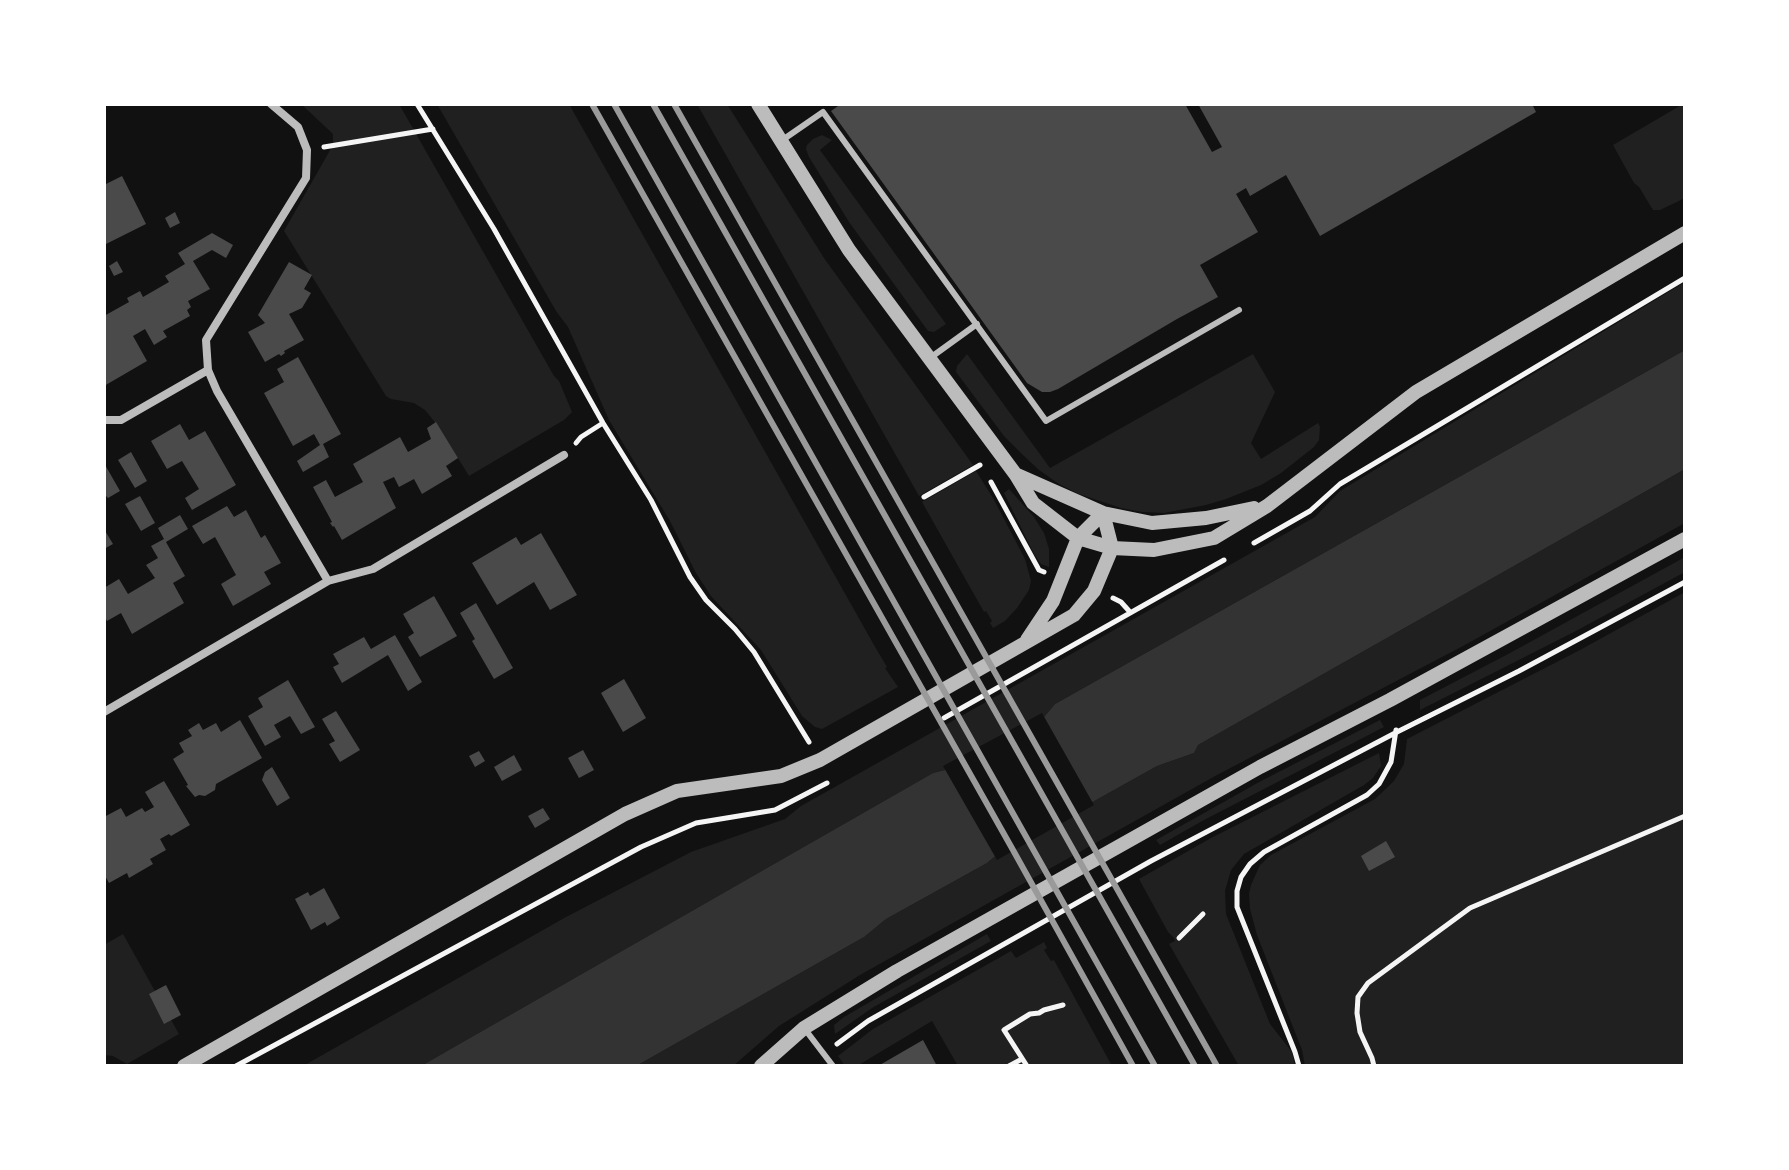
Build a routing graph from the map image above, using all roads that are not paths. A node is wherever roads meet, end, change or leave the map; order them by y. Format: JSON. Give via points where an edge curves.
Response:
{"nodes":[{"id":1,"x":271,"y":104,"type":"edge"},
{"id":2,"x":758,"y":104,"type":"edge"},
{"id":3,"x":781,"y":141,"type":"junction"},
{"id":4,"x":1685,"y":233,"type":"edge"},
{"id":5,"x":1239,"y":310,"type":"dead end"},
{"id":6,"x":977,"y":324,"type":"junction"},
{"id":7,"x":930,"y":358,"type":"junction"},
{"id":8,"x":208,"y":370,"type":"junction"},
{"id":9,"x":104,"y":420,"type":"edge"},
{"id":10,"x":564,"y":455,"type":"road end"},
{"id":11,"x":1016,"y":475,"type":"junction"},
{"id":12,"x":1267,"y":506,"type":"junction"},
{"id":13,"x":1103,"y":513,"type":"junction"},
{"id":14,"x":1078,"y":538,"type":"junction"},
{"id":15,"x":1685,"y":539,"type":"edge"},
{"id":16,"x":1112,"y":548,"type":"junction"},
{"id":17,"x":328,"y":581,"type":"junction"},
{"id":18,"x":1023,"y":646,"type":"junction"},
{"id":19,"x":104,"y":712,"type":"edge"},
{"id":20,"x":804,"y":1028,"type":"junction"},
{"id":21,"x":184,"y":1066,"type":"edge"},
{"id":22,"x":761,"y":1066,"type":"edge"},
{"id":23,"x":833,"y":1066,"type":"edge"}],
"edges":[{"from":1,"to":8,"type":"street","via":[[298,127],[307,150],[306,178],[206,340]]},
{"from":2,"to":3,"type":"street"},
{"from":3,"to":6,"type":"lane","via":[[823,112]]},
{"from":3,"to":7,"type":"street","via":[[849,250]]},
{"from":4,"to":12,"type":"street","via":[[1416,392]]},
{"from":5,"to":6,"type":"lane","via":[[1046,421]]},
{"from":6,"to":7,"type":"lane"},
{"from":7,"to":11,"type":"street"},
{"from":8,"to":9,"type":"street","via":[[121,420]]},
{"from":8,"to":17,"type":"street"},
{"from":10,"to":17,"type":"street","via":[[373,569]]},
{"from":11,"to":13,"type":"street"},
{"from":11,"to":14,"type":"street","via":[[1033,503]]},
{"from":12,"to":13,"type":"street","via":[[1152,523]]},
{"from":12,"to":16,"type":"street","via":[[1214,538],[1154,550]]},
{"from":13,"to":14,"type":"street"},
{"from":13,"to":16,"type":"street"},
{"from":14,"to":16,"type":"street"},
{"from":14,"to":18,"type":"street","via":[[1053,601]]},
{"from":15,"to":20,"type":"street","via":[[1260,767]]},
{"from":16,"to":18,"type":"street","via":[[1094,591],[1074,615]]},
{"from":17,"to":19,"type":"street"},
{"from":18,"to":21,"type":"street","via":[[820,760],[781,776],[677,791],[625,814]]},
{"from":20,"to":22,"type":"street"},
{"from":20,"to":23,"type":"lane"}]}
